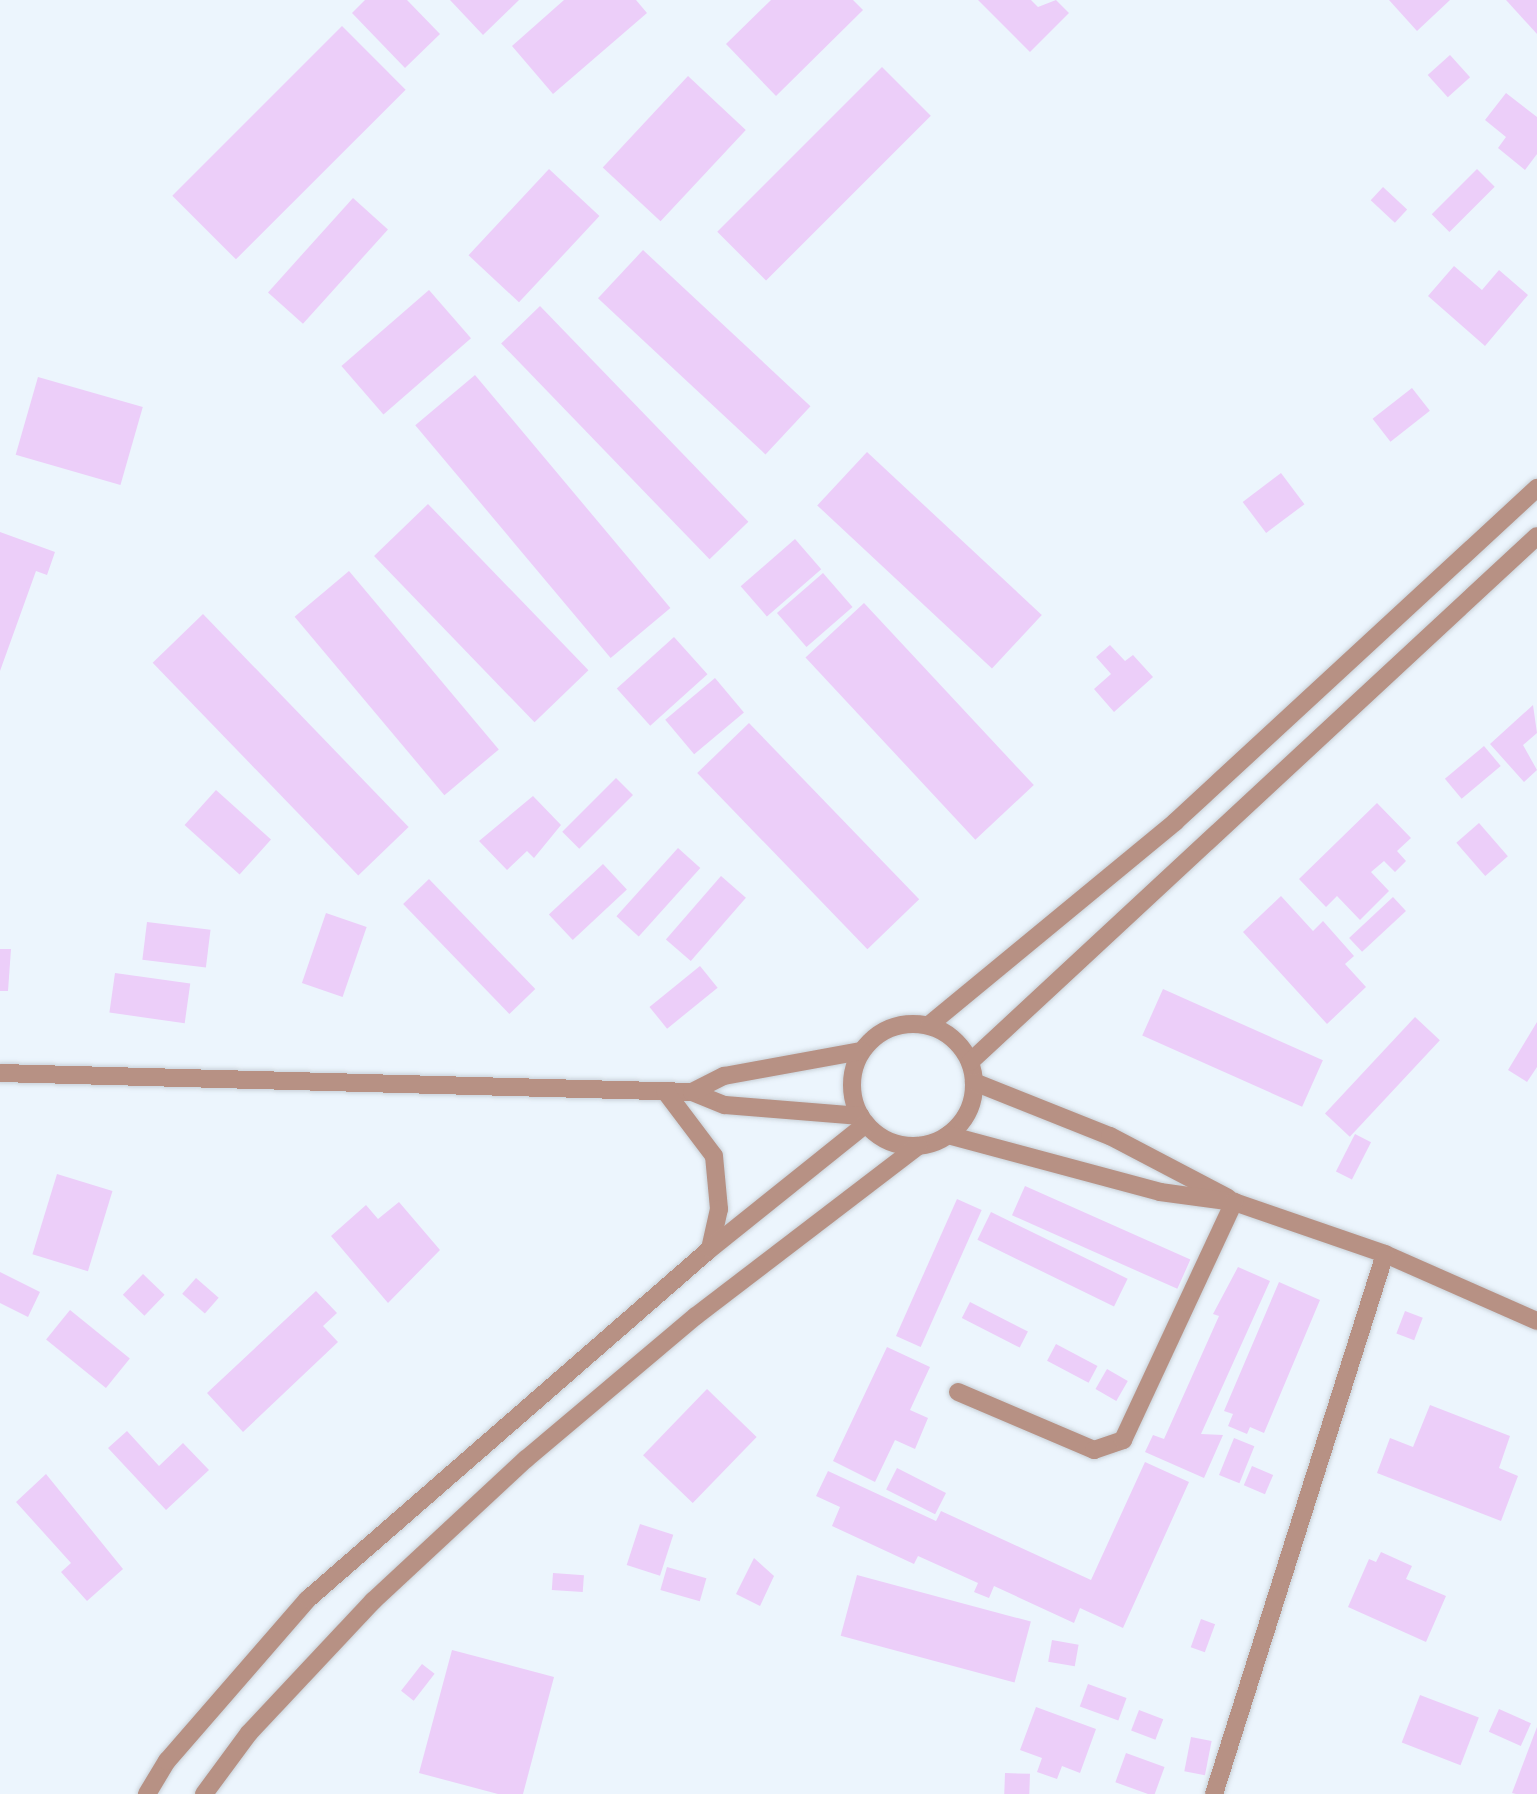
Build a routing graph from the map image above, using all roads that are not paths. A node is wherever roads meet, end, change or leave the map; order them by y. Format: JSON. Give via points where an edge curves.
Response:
{"nodes":[{"id":1,"x":1537,"y":488,"type":"edge"},
{"id":2,"x":1537,"y":536,"type":"edge"},
{"id":3,"x":929,"y":1026,"type":"junction"},
{"id":4,"x":862,"y":1051,"type":"junction"},
{"id":5,"x":971,"y":1062,"type":"junction"},
{"id":6,"x":0,"y":1073,"type":"edge"},
{"id":7,"x":974,"y":1082,"type":"junction"},
{"id":8,"x":665,"y":1091,"type":"junction"},
{"id":9,"x":692,"y":1092,"type":"junction"},
{"id":10,"x":864,"y":1120,"type":"junction"},
{"id":11,"x":948,"y":1136,"type":"junction"},
{"id":12,"x":918,"y":1146,"type":"junction"},
{"id":13,"x":1234,"y":1202,"type":"junction"},
{"id":14,"x":710,"y":1249,"type":"junction"},
{"id":15,"x":1385,"y":1254,"type":"junction"},
{"id":16,"x":1537,"y":1321,"type":"edge"},
{"id":17,"x":958,"y":1392,"type":"dead end"},
{"id":18,"x":147,"y":1794,"type":"edge"},
{"id":19,"x":204,"y":1794,"type":"edge"},
{"id":20,"x":1214,"y":1794,"type":"edge"}],
"edges":[{"from":1,"to":3,"type":"street","via":[[1175,822]]},
{"from":2,"to":5,"type":"street"},
{"from":3,"to":4,"type":"street","via":[[891,1027]]},
{"from":3,"to":5,"type":"street","via":[[954,1039]]},
{"from":4,"to":9,"type":"street","via":[[724,1076]]},
{"from":4,"to":10,"type":"street","via":[[852,1084]]},
{"from":5,"to":7,"type":"street"},
{"from":6,"to":8,"type":"street"},
{"from":7,"to":11,"type":"street","via":[[971,1107]]},
{"from":7,"to":13,"type":"street","via":[[1110,1136]]},
{"from":8,"to":9,"type":"street"},
{"from":8,"to":14,"type":"street","via":[[714,1156],[719,1209]]},
{"from":9,"to":10,"type":"street","via":[[725,1105]]},
{"from":10,"to":12,"type":"street","via":[[898,1144]]},
{"from":10,"to":14,"type":"street"},
{"from":11,"to":12,"type":"street"},
{"from":11,"to":13,"type":"street","via":[[1160,1192]]},
{"from":12,"to":19,"type":"street","via":[[696,1317],[526,1459],[373,1601],[248,1733]]},
{"from":13,"to":15,"type":"street"},
{"from":13,"to":17,"type":"street","via":[[1123,1440],[1094,1450]]},
{"from":14,"to":18,"type":"street","via":[[308,1599],[167,1761]]},
{"from":15,"to":16,"type":"street"},
{"from":15,"to":20,"type":"street"}]}
